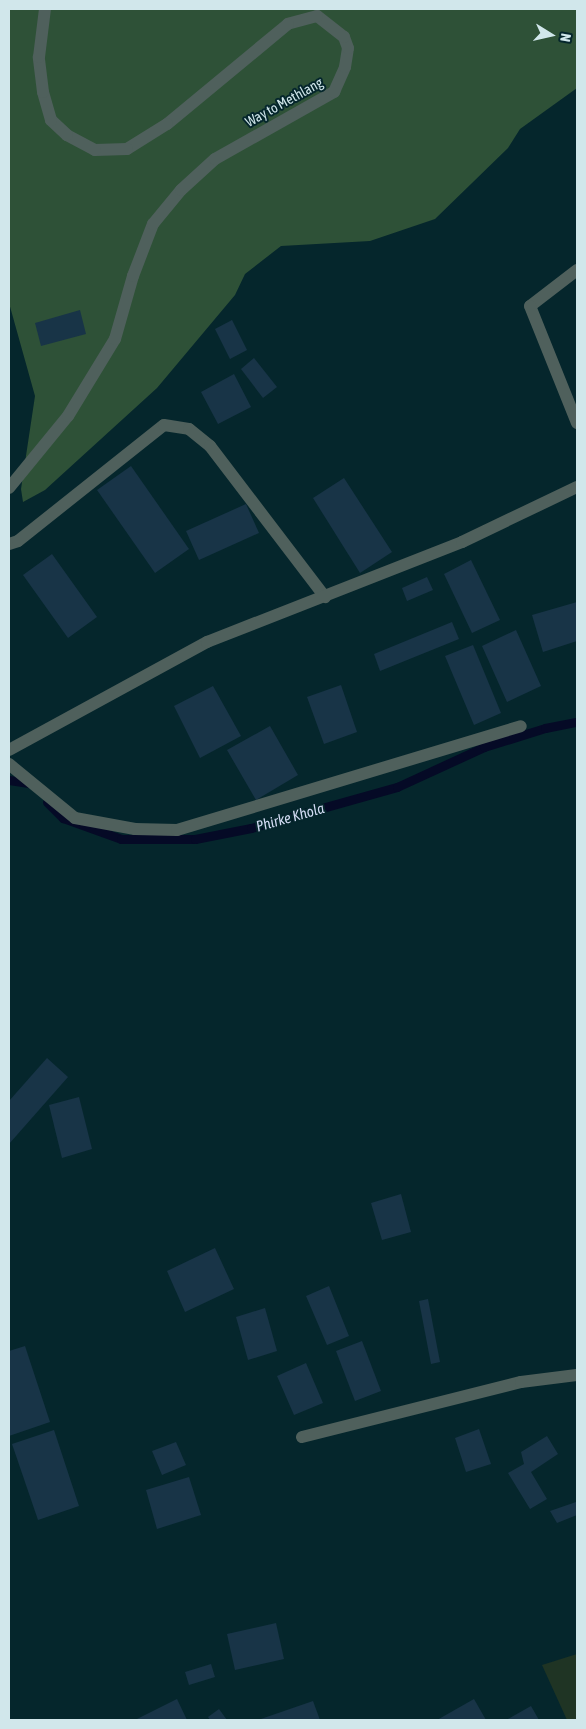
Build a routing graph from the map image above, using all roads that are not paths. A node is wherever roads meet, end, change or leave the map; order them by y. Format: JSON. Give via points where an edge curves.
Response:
{"nodes":[{"id":1,"x":45,"y":9,"type":"edge"},
{"id":2,"x":577,"y":270,"type":"edge"},
{"id":3,"x":577,"y":423,"type":"edge"},
{"id":4,"x":577,"y":487,"type":"edge"},
{"id":5,"x":9,"y":488,"type":"edge"},
{"id":6,"x":9,"y":544,"type":"edge"},
{"id":7,"x":325,"y":596,"type":"junction"},
{"id":8,"x":521,"y":726,"type":"dead end"},
{"id":9,"x":9,"y":750,"type":"edge"},
{"id":10,"x":9,"y":764,"type":"edge"},
{"id":11,"x":577,"y":1375,"type":"edge"},
{"id":12,"x":302,"y":1437,"type":"dead end"}],
"edges":[{"from":1,"to":5,"type":"street","name":"Way to Methlang","via":[[39,57],[42,92],[51,120],[67,135],[95,150],[127,148],[167,124],[288,24],[317,16],[336,29],[348,48],[345,67],[334,92],[215,159],[181,190],[153,224],[132,276],[115,339],[68,416]]},
{"from":2,"to":3,"type":"street","via":[[530,306]]},
{"from":4,"to":7,"type":"street","via":[[462,542]]},
{"from":6,"to":7,"type":"street","via":[[18,541],[164,425],[189,429],[210,446]]},
{"from":7,"to":9,"type":"street","via":[[207,642]]},
{"from":8,"to":10,"type":"street","via":[[177,830],[135,829],[75,818]]},
{"from":11,"to":12,"type":"street","via":[[521,1382]]}]}
